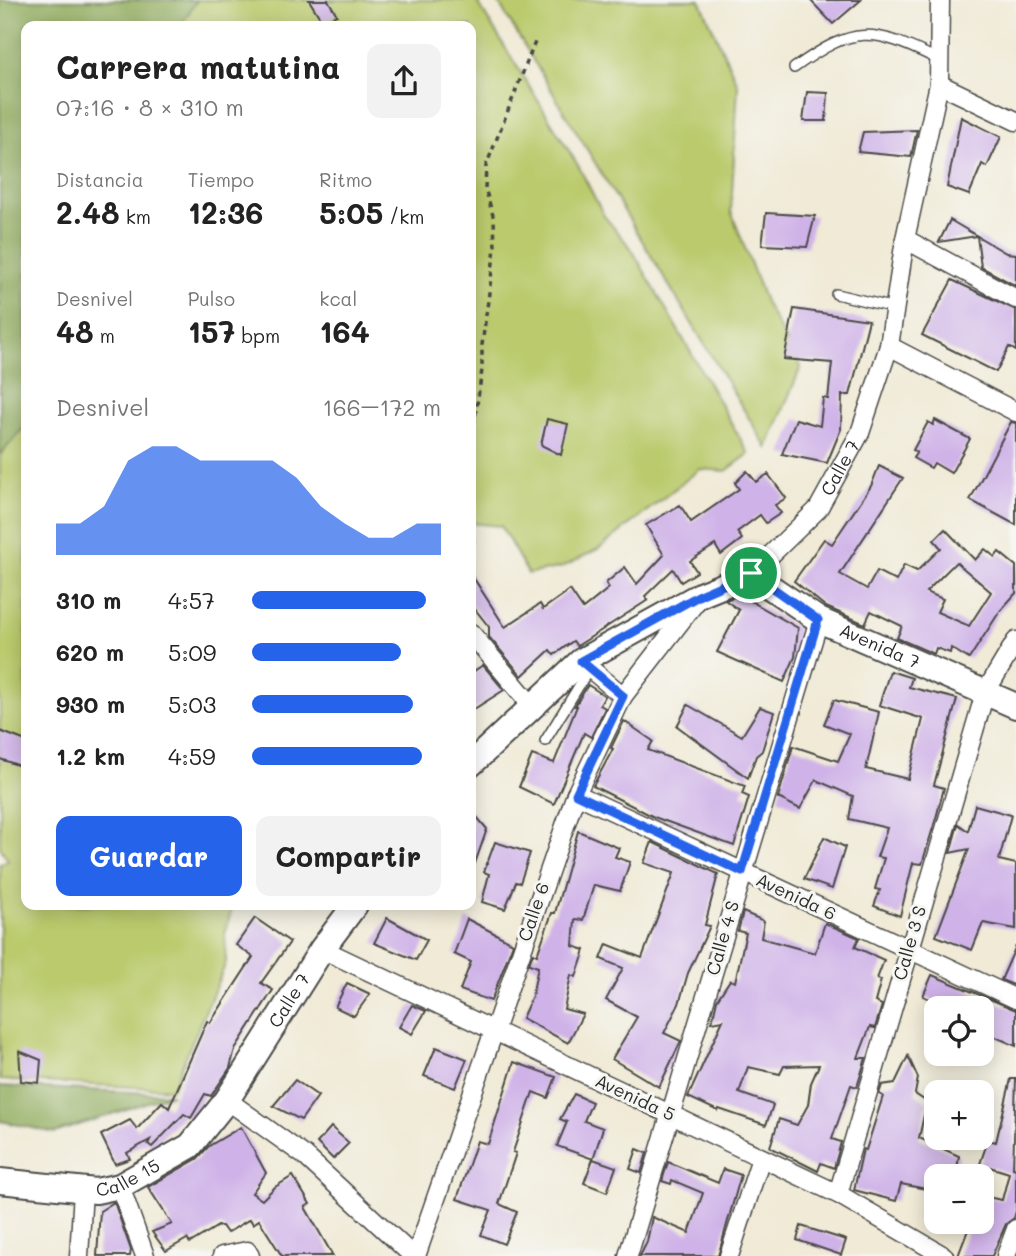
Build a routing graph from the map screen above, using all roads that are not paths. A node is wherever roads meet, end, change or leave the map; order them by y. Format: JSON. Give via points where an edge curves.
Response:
{"nodes":[{"id":1,"x":937,"y":3,"type":"edge"},
{"id":2,"x":937,"y":59,"type":"junction"},
{"id":3,"x":794,"y":68,"type":"dead end"},
{"id":4,"x":939,"y":83,"type":"junction"},
{"id":5,"x":1016,"y":100,"type":"edge"},
{"id":6,"x":1009,"y":117,"type":"edge"},
{"id":7,"x":905,"y":239,"type":"junction"},
{"id":8,"x":836,"y":294,"type":"dead end"},
{"id":9,"x":1016,"y":299,"type":"edge"},
{"id":10,"x":895,"y":308,"type":"junction"},
{"id":11,"x":889,"y":346,"type":"junction"},
{"id":12,"x":1016,"y":412,"type":"edge"},
{"id":13,"x":751,"y":573,"type":"junction"},
{"id":14,"x":702,"y":594,"type":"junction"},
{"id":15,"x":818,"y":620,"type":"junction"},
{"id":16,"x":476,"y":639,"type":"edge"},
{"id":17,"x":1016,"y":641,"type":"edge"},
{"id":18,"x":586,"y":665,"type":"junction"},
{"id":19,"x":985,"y":693,"type":"junction"},
{"id":20,"x":623,"y":696,"type":"junction"},
{"id":21,"x":532,"y":706,"type":"junction"},
{"id":22,"x":1016,"y":706,"type":"edge"},
{"id":23,"x":545,"y":741,"type":"dead end"},
{"id":24,"x":476,"y":759,"type":"edge"},
{"id":25,"x":576,"y":794,"type":"junction"},
{"id":26,"x":742,"y":872,"type":"junction"},
{"id":27,"x":351,"y":910,"type":"edge"},
{"id":28,"x":322,"y":949,"type":"junction"},
{"id":29,"x":908,"y":949,"type":"junction"},
{"id":30,"x":1016,"y":999,"type":"edge"},
{"id":31,"x":493,"y":1031,"type":"junction"},
{"id":32,"x":227,"y":1100,"type":"junction"},
{"id":33,"x":670,"y":1115,"type":"junction"},
{"id":34,"x":761,"y":1158,"type":"junction"},
{"id":35,"x":0,"y":1181,"type":"edge"},
{"id":36,"x":120,"y":1186,"type":"junction"},
{"id":37,"x":83,"y":1191,"type":"junction"},
{"id":38,"x":838,"y":1194,"type":"junction"},
{"id":39,"x":1016,"y":1229,"type":"edge"},
{"id":40,"x":79,"y":1256,"type":"edge"},
{"id":41,"x":145,"y":1256,"type":"edge"},
{"id":42,"x":222,"y":1256,"type":"edge"},
{"id":43,"x":250,"y":1256,"type":"edge"},
{"id":44,"x":414,"y":1256,"type":"edge"},
{"id":45,"x":628,"y":1256,"type":"edge"},
{"id":46,"x":729,"y":1256,"type":"edge"},
{"id":47,"x":944,"y":1256,"type":"edge"},
{"id":48,"x":1006,"y":1256,"type":"edge"}],
"edges":[{"from":1,"to":2,"type":"street","name":"Calle 7"},
{"from":2,"to":3,"type":"lane","via":[[897,41],[857,34],[827,44]]},
{"from":2,"to":4,"type":"street","name":"Calle 7"},
{"from":4,"to":6,"type":"street"},
{"from":4,"to":7,"type":"street","name":"Calle 7"},
{"from":5,"to":6,"type":"street"},
{"from":7,"to":9,"type":"street"},
{"from":7,"to":10,"type":"street","name":"Calle 7"},
{"from":8,"to":10,"type":"lane"},
{"from":10,"to":11,"type":"street","name":"Calle 7"},
{"from":11,"to":12,"type":"street"},
{"from":11,"to":13,"type":"street","name":"Calle 7","via":[[860,433],[818,509]]},
{"from":13,"to":14,"type":"main road","name":"Calle 7"},
{"from":13,"to":15,"type":"main road","name":"Avenida 7"},
{"from":14,"to":18,"type":"main road","name":"Calle 7"},
{"from":14,"to":20,"type":"street","name":"Calle 6"},
{"from":15,"to":19,"type":"main road","name":"Avenida 7"},
{"from":15,"to":26,"type":"street","name":"Calle 4 S"},
{"from":16,"to":21,"type":"street"},
{"from":17,"to":19,"type":"street","name":"Calle 3 S"},
{"from":18,"to":20,"type":"street"},
{"from":18,"to":21,"type":"main road","name":"Calle 7"},
{"from":18,"to":23,"type":"lane"},
{"from":19,"to":22,"type":"main road","name":"Avenida 7"},
{"from":19,"to":29,"type":"street","name":"Calle 3 S"},
{"from":20,"to":25,"type":"street","name":"Calle 6"},
{"from":21,"to":24,"type":"main road","name":"Calle 7"},
{"from":25,"to":26,"type":"street","name":"Avenida 6"},
{"from":25,"to":31,"type":"street","name":"Calle 6"},
{"from":26,"to":29,"type":"street","name":"Avenida 6"},
{"from":26,"to":33,"type":"street","name":"Calle 4 S"},
{"from":27,"to":28,"type":"main road","name":"Calle 7"},
{"from":28,"to":31,"type":"street","name":"Avenida 5"},
{"from":28,"to":32,"type":"main road","name":"Calle 7"},
{"from":29,"to":30,"type":"street","name":"Avenida 6"},
{"from":29,"to":38,"type":"street","name":"Calle 3 S"},
{"from":31,"to":33,"type":"street","name":"Avenida 5"},
{"from":31,"to":44,"type":"street","name":"Calle 6"},
{"from":32,"to":36,"type":"main road","name":"Calle 15","via":[[190,1146]]},
{"from":32,"to":44,"type":"street","via":[[305,1156]]},
{"from":33,"to":34,"type":"street","name":"Avenida 5"},
{"from":33,"to":45,"type":"street","name":"Calle 4 S"},
{"from":34,"to":38,"type":"street","name":"Avenida 5"},
{"from":34,"to":46,"type":"street"},
{"from":35,"to":37,"type":"main road","name":"Calle 15"},
{"from":36,"to":37,"type":"main road","name":"Calle 15"},
{"from":36,"to":41,"type":"street"},
{"from":37,"to":40,"type":"street"},
{"from":38,"to":47,"type":"street","name":"Avenida 5"},
{"from":39,"to":48,"type":"street"},
{"from":42,"to":43,"type":"street","via":[[247,1251]]}]}
